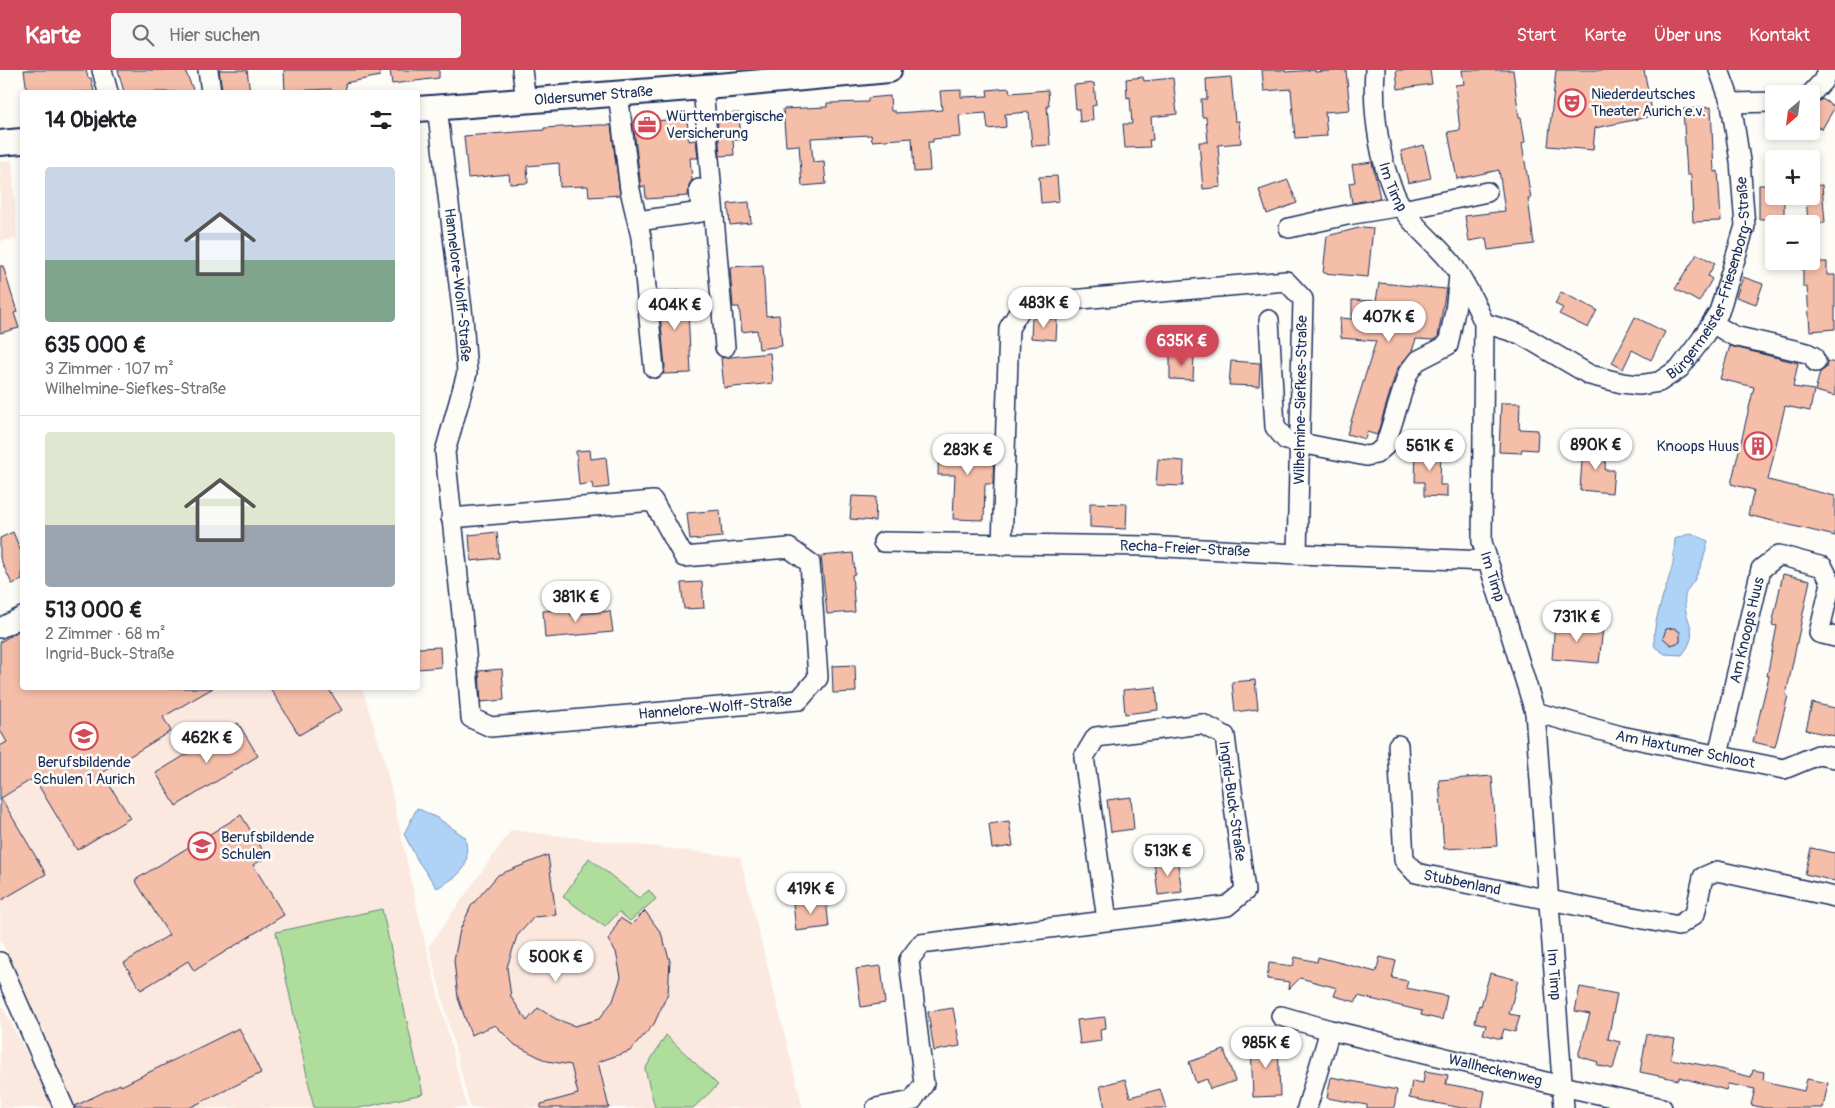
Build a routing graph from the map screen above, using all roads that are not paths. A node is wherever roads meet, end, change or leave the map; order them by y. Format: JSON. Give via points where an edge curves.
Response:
{"nodes":[{"id":1,"x":102,"y":70,"type":"edge"},
{"id":2,"x":208,"y":70,"type":"edge"},
{"id":3,"x":522,"y":70,"type":"edge"},
{"id":4,"x":889,"y":70,"type":"edge"},
{"id":5,"x":1365,"y":70,"type":"edge"},
{"id":6,"x":1375,"y":70,"type":"edge"},
{"id":7,"x":1719,"y":70,"type":"edge"},
{"id":8,"x":1827,"y":70,"type":"edge"},
{"id":9,"x":1819,"y":85,"type":"edge"},
{"id":10,"x":703,"y":86,"type":"junction"},
{"id":11,"x":107,"y":90,"type":"edge"},
{"id":12,"x":211,"y":90,"type":"edge"},
{"id":13,"x":618,"y":93,"type":"junction"},
{"id":14,"x":1373,"y":96,"type":"junction"},
{"id":15,"x":526,"y":101,"type":"junction"},
{"id":16,"x":1765,"y":102,"type":"edge"},
{"id":17,"x":1732,"y":103,"type":"junction"},
{"id":18,"x":428,"y":108,"type":"edge"},
{"id":19,"x":692,"y":112,"type":"dead end"},
{"id":20,"x":20,"y":141,"type":"edge"},
{"id":21,"x":0,"y":143,"type":"edge"},
{"id":22,"x":1487,"y":192,"type":"dead end"},
{"id":23,"x":1402,"y":208,"type":"junction"},
{"id":24,"x":638,"y":221,"type":"junction"},
{"id":25,"x":1289,"y":228,"type":"dead end"},
{"id":26,"x":1459,"y":276,"type":"junction"},
{"id":27,"x":1269,"y":320,"type":"dead end"},
{"id":28,"x":1484,"y":323,"type":"junction"},
{"id":29,"x":1712,"y":323,"type":"junction"},
{"id":30,"x":725,"y":347,"type":"dead end"},
{"id":31,"x":1816,"y":362,"type":"dead end"},
{"id":32,"x":654,"y":368,"type":"dead end"},
{"id":33,"x":1300,"y":442,"type":"junction"},
{"id":34,"x":451,"y":518,"type":"junction"},
{"id":35,"x":883,"y":542,"type":"dead end"},
{"id":36,"x":1002,"y":545,"type":"junction"},
{"id":37,"x":1297,"y":554,"type":"junction"},
{"id":38,"x":1488,"y":561,"type":"junction"},
{"id":39,"x":20,"y":618,"type":"edge"},
{"id":40,"x":0,"y":628,"type":"edge"},
{"id":41,"x":1835,"y":636,"type":"edge"},
{"id":42,"x":1535,"y":712,"type":"junction"},
{"id":43,"x":1398,"y":745,"type":"dead end"},
{"id":44,"x":1718,"y":755,"type":"junction"},
{"id":45,"x":1835,"y":758,"type":"edge"},
{"id":46,"x":1835,"y":897,"type":"edge"},
{"id":47,"x":1549,"y":898,"type":"junction"},
{"id":48,"x":1107,"y":920,"type":"junction"},
{"id":49,"x":0,"y":962,"type":"edge"},
{"id":50,"x":1281,"y":1016,"type":"dead end"},
{"id":51,"x":1330,"y":1030,"type":"junction"},
{"id":52,"x":1562,"y":1086,"type":"junction"},
{"id":53,"x":64,"y":1108,"type":"edge"},
{"id":54,"x":876,"y":1108,"type":"edge"},
{"id":55,"x":1307,"y":1108,"type":"edge"},
{"id":56,"x":1564,"y":1108,"type":"edge"},
{"id":57,"x":1662,"y":1108,"type":"edge"}],
"edges":[{"from":1,"to":11,"type":"street"},
{"from":2,"to":12,"type":"street"},
{"from":3,"to":15,"type":"street"},
{"from":4,"to":10,"type":"main road","name":"Oldersumer Straße"},
{"from":5,"to":14,"type":"street"},
{"from":6,"to":14,"type":"street","name":"Im Timp"},
{"from":7,"to":17,"type":"street","name":"Bürgermeister-Friesenborg-Straße"},
{"from":8,"to":9,"type":"street"},
{"from":10,"to":13,"type":"main road","name":"Oldersumer Straße"},
{"from":10,"to":30,"type":"street"},
{"from":13,"to":15,"type":"main road","name":"Oldersumer Straße"},
{"from":13,"to":24,"type":"street","via":[[630,190]]},
{"from":14,"to":23,"type":"street","name":"Im Timp","via":[[1390,184]]},
{"from":15,"to":18,"type":"main road","name":"Oldersumer Straße"},
{"from":16,"to":17,"type":"street"},
{"from":17,"to":29,"type":"street","name":"Bürgermeister-Friesenborg-Straße","via":[[1745,226],[1719,312]]},
{"from":18,"to":34,"type":"street","name":"Hannelore-Wolff-Straße","via":[[463,317],[467,373],[445,452]]},
{"from":19,"to":24,"type":"street","via":[[701,212]]},
{"from":20,"to":21,"type":"main road"},
{"from":22,"to":23,"type":"street"},
{"from":23,"to":25,"type":"street"},
{"from":23,"to":26,"type":"street","name":"Im Timp"},
{"from":24,"to":32,"type":"street"},
{"from":26,"to":28,"type":"street","name":"Im Timp"},
{"from":26,"to":33,"type":"street","via":[[1448,345],[1417,361],[1408,373],[1385,446],[1376,454],[1366,456]]},
{"from":27,"to":33,"type":"street","via":[[1275,427],[1286,440]]},
{"from":28,"to":29,"type":"street","name":"Bürgermeister-Friesenborg-Straße","via":[[1520,334],[1590,375],[1639,385],[1658,382],[1680,368]]},
{"from":28,"to":38,"type":"street","name":"Im Timp","via":[[1482,542]]},
{"from":29,"to":31,"type":"street","via":[[1734,336],[1807,353],[1814,356]]},
{"from":33,"to":36,"type":"street","name":"Wilhelmine-Siefkes-Straße","via":[[1303,299],[1286,281],[1024,304],[1008,328]]},
{"from":33,"to":37,"type":"street","name":"Wilhelmine-Siefkes-Straße"},
{"from":34,"to":34,"type":"street","name":"Hannelore-Wolff-Straße","via":[[470,718],[491,727],[799,700],[818,678],[810,563],[789,548],[684,557],[653,500]]},
{"from":35,"to":36,"type":"street","name":"Recha-Freier-Straße"},
{"from":36,"to":37,"type":"street","name":"Recha-Freier-Straße","via":[[1147,546]]},
{"from":37,"to":38,"type":"street","name":"Recha-Freier-Straße"},
{"from":38,"to":42,"type":"street","name":"Im Timp"},
{"from":39,"to":40,"type":"street"},
{"from":41,"to":44,"type":"street","name":"Am Knoops Huus","via":[[1819,633],[1831,584],[1823,567],[1780,555],[1761,569]]},
{"from":42,"to":44,"type":"street","name":"Am Haxtumer Schloot","via":[[1622,736]]},
{"from":42,"to":47,"type":"street","name":"Im Timp"},
{"from":43,"to":47,"type":"street","name":"Stubbenland","via":[[1404,860],[1416,872]]},
{"from":44,"to":45,"type":"street","name":"Am Haxtumer Schloot","via":[[1784,769],[1818,755]]},
{"from":46,"to":47,"type":"street","name":"Stubbenland","via":[[1718,871],[1703,877],[1695,914],[1678,926]]},
{"from":47,"to":52,"type":"street","name":"Im Timp"},
{"from":48,"to":48,"type":"street","name":"Ingrid-Buck-Straße","via":[[1084,757],[1096,737],[1202,724],[1225,736],[1244,891],[1227,906]]},
{"from":48,"to":54,"type":"street","name":"Ingrid-Buck-Straße","via":[[921,944],[909,960],[924,1084],[912,1101]]},
{"from":49,"to":53,"type":"street"},
{"from":50,"to":51,"type":"street","name":"Wallheckenweg"},
{"from":51,"to":52,"type":"street","name":"Wallheckenweg"},
{"from":51,"to":55,"type":"street"},
{"from":52,"to":56,"type":"street","name":"Im Timp"},
{"from":52,"to":57,"type":"street","name":"Wallheckenweg"}]}
